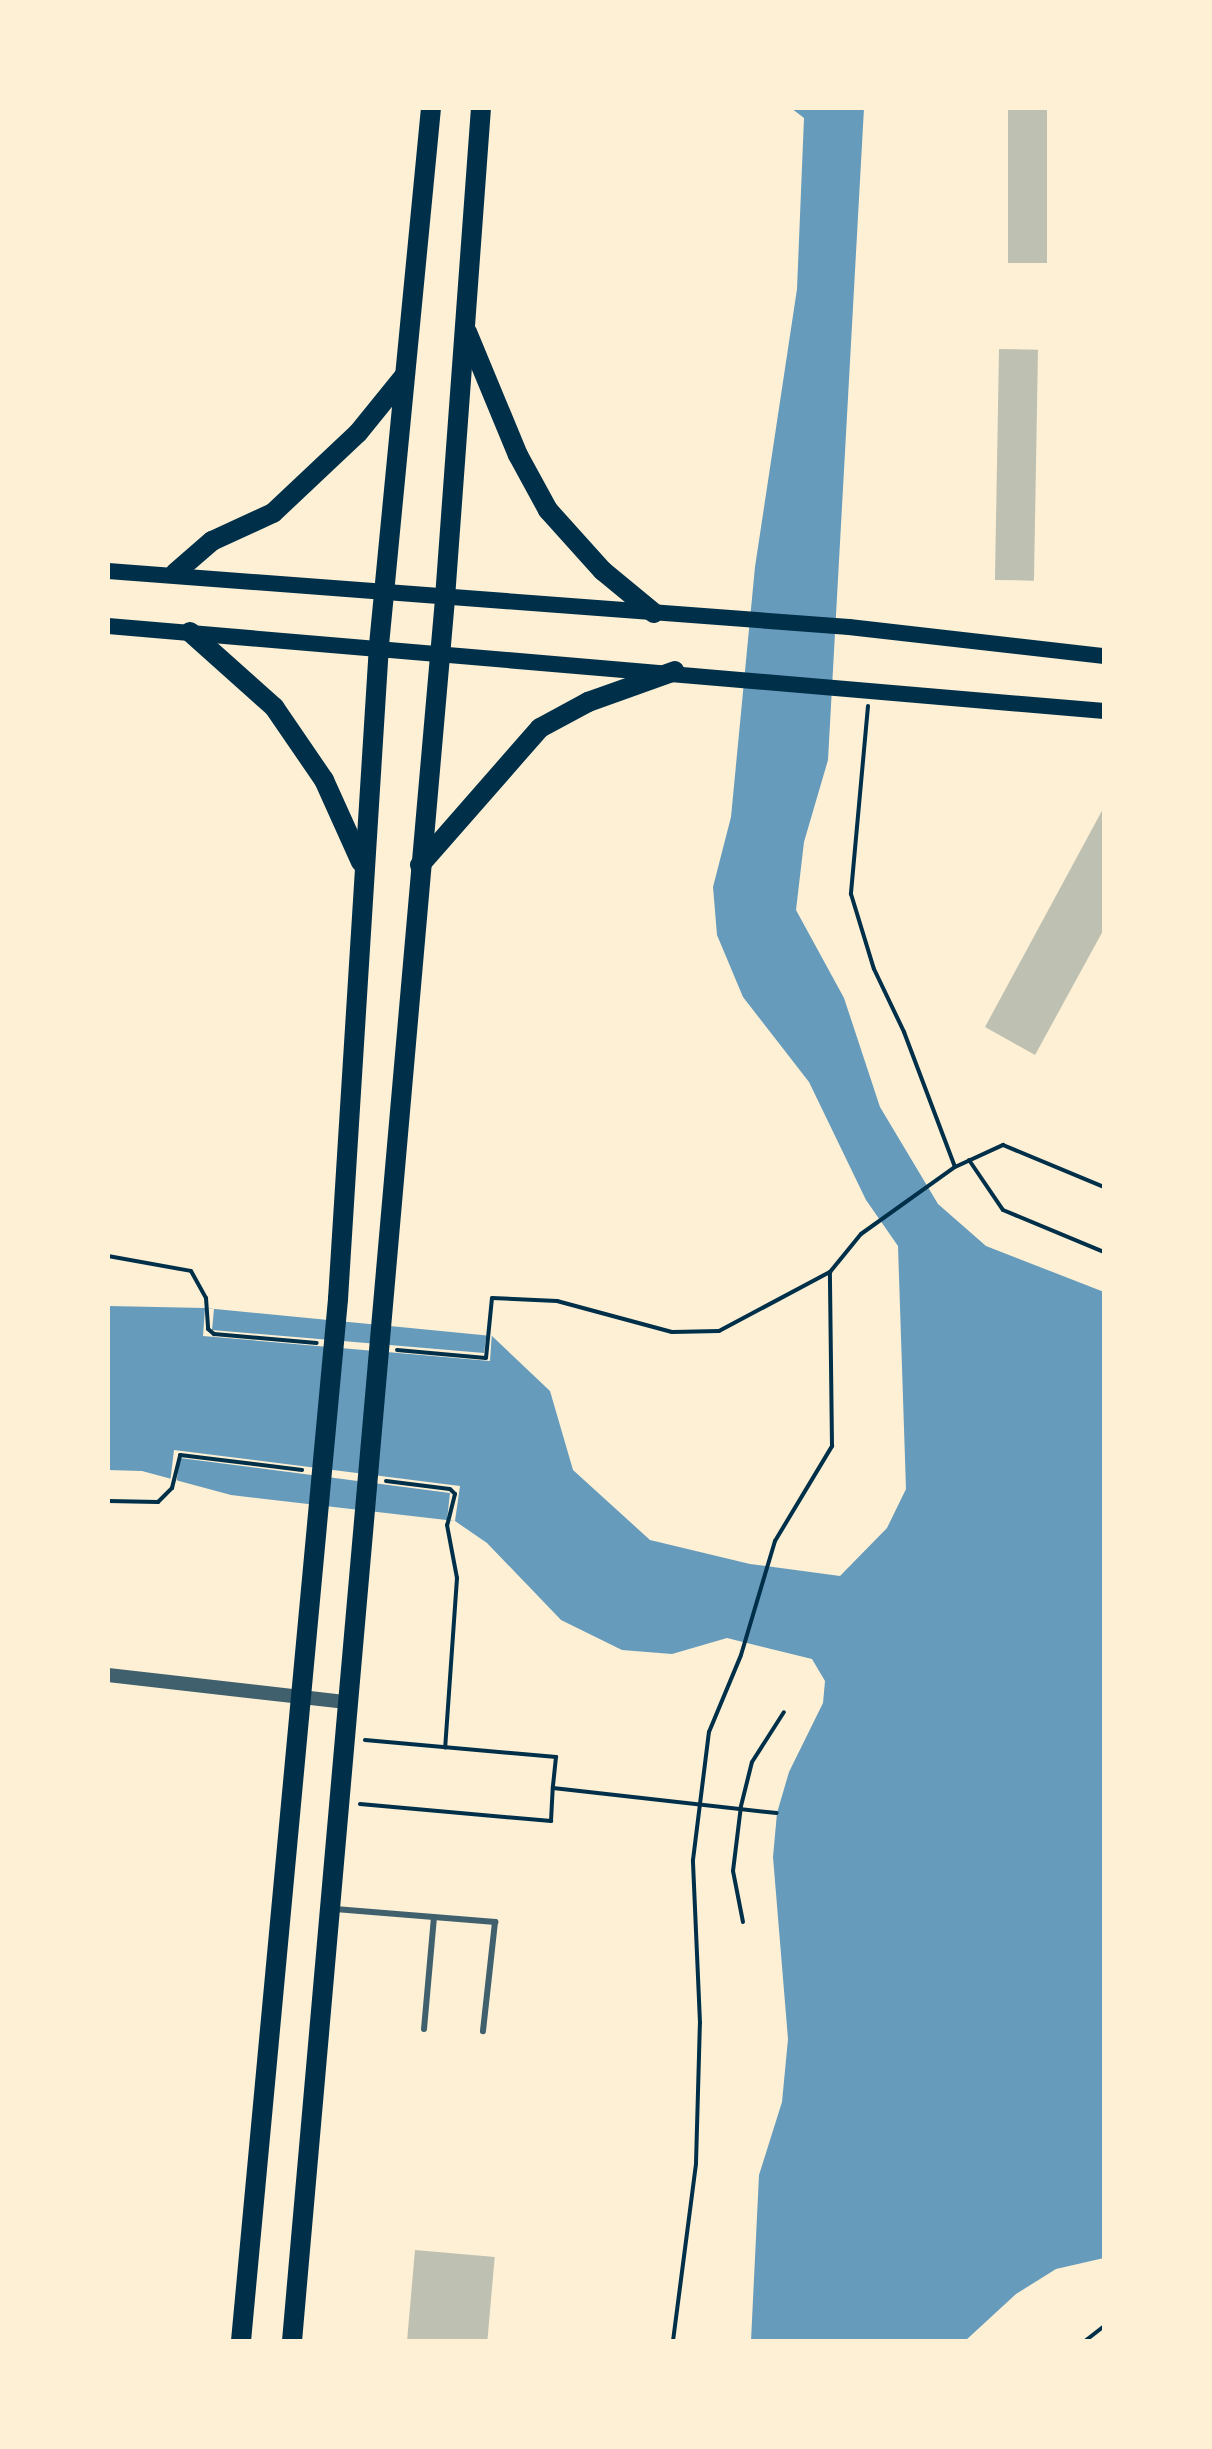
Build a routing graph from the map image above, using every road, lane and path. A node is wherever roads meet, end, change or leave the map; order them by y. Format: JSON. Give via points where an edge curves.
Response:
{"nodes":[{"id":1,"x":431,"y":108,"type":"edge"},
{"id":2,"x":481,"y":108,"type":"edge"},
{"id":3,"x":465,"y":327,"type":"junction"},
{"id":4,"x":405,"y":375,"type":"junction"},
{"id":5,"x":108,"y":571,"type":"edge"},
{"id":6,"x":175,"y":573,"type":"junction"},
{"id":7,"x":384,"y":595,"type":"junction"},
{"id":8,"x":445,"y":598,"type":"junction"},
{"id":9,"x":654,"y":613,"type":"junction"},
{"id":10,"x":108,"y":626,"type":"edge"},
{"id":11,"x":190,"y":632,"type":"junction"},
{"id":12,"x":379,"y":645,"type":"junction"},
{"id":13,"x":439,"y":651,"type":"junction"},
{"id":14,"x":1104,"y":656,"type":"edge"},
{"id":15,"x":675,"y":671,"type":"junction"},
{"id":16,"x":870,"y":688,"type":"junction"},
{"id":17,"x":1104,"y":711,"type":"edge"},
{"id":18,"x":420,"y":865,"type":"junction"},
{"id":19,"x":364,"y":873,"type":"junction"},
{"id":20,"x":969,"y":1160,"type":"junction"},
{"id":21,"x":955,"y":1167,"type":"junction"},
{"id":22,"x":1104,"y":1187,"type":"edge"},
{"id":23,"x":1104,"y":1252,"type":"edge"},
{"id":24,"x":108,"y":1256,"type":"edge"},
{"id":25,"x":830,"y":1272,"type":"junction"},
{"id":26,"x":323,"y":1344,"type":"dead end"},
{"id":27,"x":385,"y":1349,"type":"dead end"},
{"id":28,"x":315,"y":1472,"type":"dead end"},
{"id":29,"x":375,"y":1480,"type":"dead end"},
{"id":30,"x":108,"y":1501,"type":"edge"},
{"id":31,"x":108,"y":1675,"type":"edge"},
{"id":32,"x":303,"y":1698,"type":"junction"},
{"id":33,"x":346,"y":1702,"type":"junction"},
{"id":34,"x":784,"y":1712,"type":"dead end"},
{"id":35,"x":342,"y":1738,"type":"junction"},
{"id":36,"x":445,"y":1748,"type":"junction"},
{"id":37,"x":553,"y":1788,"type":"junction"},
{"id":38,"x":700,"y":1802,"type":"junction"},
{"id":39,"x":337,"y":1803,"type":"junction"},
{"id":40,"x":741,"y":1806,"type":"junction"},
{"id":41,"x":777,"y":1813,"type":"dead end"},
{"id":42,"x":328,"y":1909,"type":"junction"},
{"id":43,"x":434,"y":1917,"type":"junction"},
{"id":44,"x":743,"y":1922,"type":"dead end"},
{"id":45,"x":424,"y":2029,"type":"dead end"},
{"id":46,"x":483,"y":2031,"type":"dead end"},
{"id":47,"x":1104,"y":2326,"type":"edge"},
{"id":48,"x":241,"y":2341,"type":"edge"},
{"id":49,"x":292,"y":2341,"type":"edge"},
{"id":50,"x":673,"y":2341,"type":"edge"},
{"id":51,"x":1085,"y":2341,"type":"edge"}],
"edges":[{"from":1,"to":4,"type":"main road"},
{"from":2,"to":3,"type":"main road"},
{"from":3,"to":8,"type":"main road"},
{"from":3,"to":9,"type":"main road","via":[[518,455],[548,510],[603,571]]},
{"from":4,"to":6,"type":"main road","via":[[358,433],[273,513],[212,541]]},
{"from":4,"to":7,"type":"main road"},
{"from":5,"to":6,"type":"main road"},
{"from":6,"to":7,"type":"main road"},
{"from":7,"to":8,"type":"main road"},
{"from":7,"to":12,"type":"main road"},
{"from":8,"to":9,"type":"main road"},
{"from":8,"to":13,"type":"main road"},
{"from":9,"to":14,"type":"main road","via":[[849,627]]},
{"from":10,"to":11,"type":"main road"},
{"from":11,"to":12,"type":"main road"},
{"from":11,"to":19,"type":"main road","via":[[274,707],[324,780]]},
{"from":12,"to":13,"type":"main road"},
{"from":12,"to":19,"type":"main road"},
{"from":13,"to":15,"type":"main road"},
{"from":13,"to":18,"type":"main road"},
{"from":15,"to":16,"type":"main road"},
{"from":15,"to":18,"type":"main road","via":[[588,702],[540,728]]},
{"from":16,"to":17,"type":"main road"},
{"from":16,"to":21,"type":"path","via":[[851,894],[874,969]]},
{"from":18,"to":33,"type":"main road"},
{"from":19,"to":32,"type":"main road","via":[[338,1299]]},
{"from":20,"to":21,"type":"path"},
{"from":20,"to":22,"type":"path","via":[[1003,1145]]},
{"from":20,"to":23,"type":"path","via":[[1003,1210]]},
{"from":21,"to":25,"type":"path","via":[[861,1234]]},
{"from":24,"to":26,"type":"path","via":[[191,1271],[206,1298],[208,1329],[214,1334]]},
{"from":25,"to":27,"type":"path","via":[[719,1331],[672,1332],[557,1301],[492,1298],[486,1358]]},
{"from":25,"to":38,"type":"path","via":[[832,1446],[775,1541],[741,1655],[709,1732]]},
{"from":28,"to":30,"type":"path","via":[[180,1455],[172,1488],[158,1502]]},
{"from":29,"to":36,"type":"path","via":[[454,1490],[447,1525],[457,1578]]},
{"from":31,"to":32,"type":"street"},
{"from":32,"to":33,"type":"street"},
{"from":32,"to":48,"type":"main road"},
{"from":33,"to":35,"type":"main road"},
{"from":34,"to":40,"type":"path","via":[[752,1762]]},
{"from":35,"to":36,"type":"path"},
{"from":35,"to":39,"type":"main road"},
{"from":36,"to":37,"type":"path","via":[[556,1757]]},
{"from":37,"to":38,"type":"path"},
{"from":37,"to":39,"type":"path","via":[[551,1821]]},
{"from":38,"to":40,"type":"path"},
{"from":38,"to":50,"type":"path","via":[[693,1860],[700,2023],[696,2163]]},
{"from":39,"to":42,"type":"main road"},
{"from":40,"to":41,"type":"path"},
{"from":40,"to":44,"type":"path","via":[[733,1871]]},
{"from":42,"to":43,"type":"lane"},
{"from":42,"to":49,"type":"main road"},
{"from":43,"to":45,"type":"lane"},
{"from":43,"to":46,"type":"lane","via":[[495,1922]]},
{"from":47,"to":51,"type":"path"}]}
